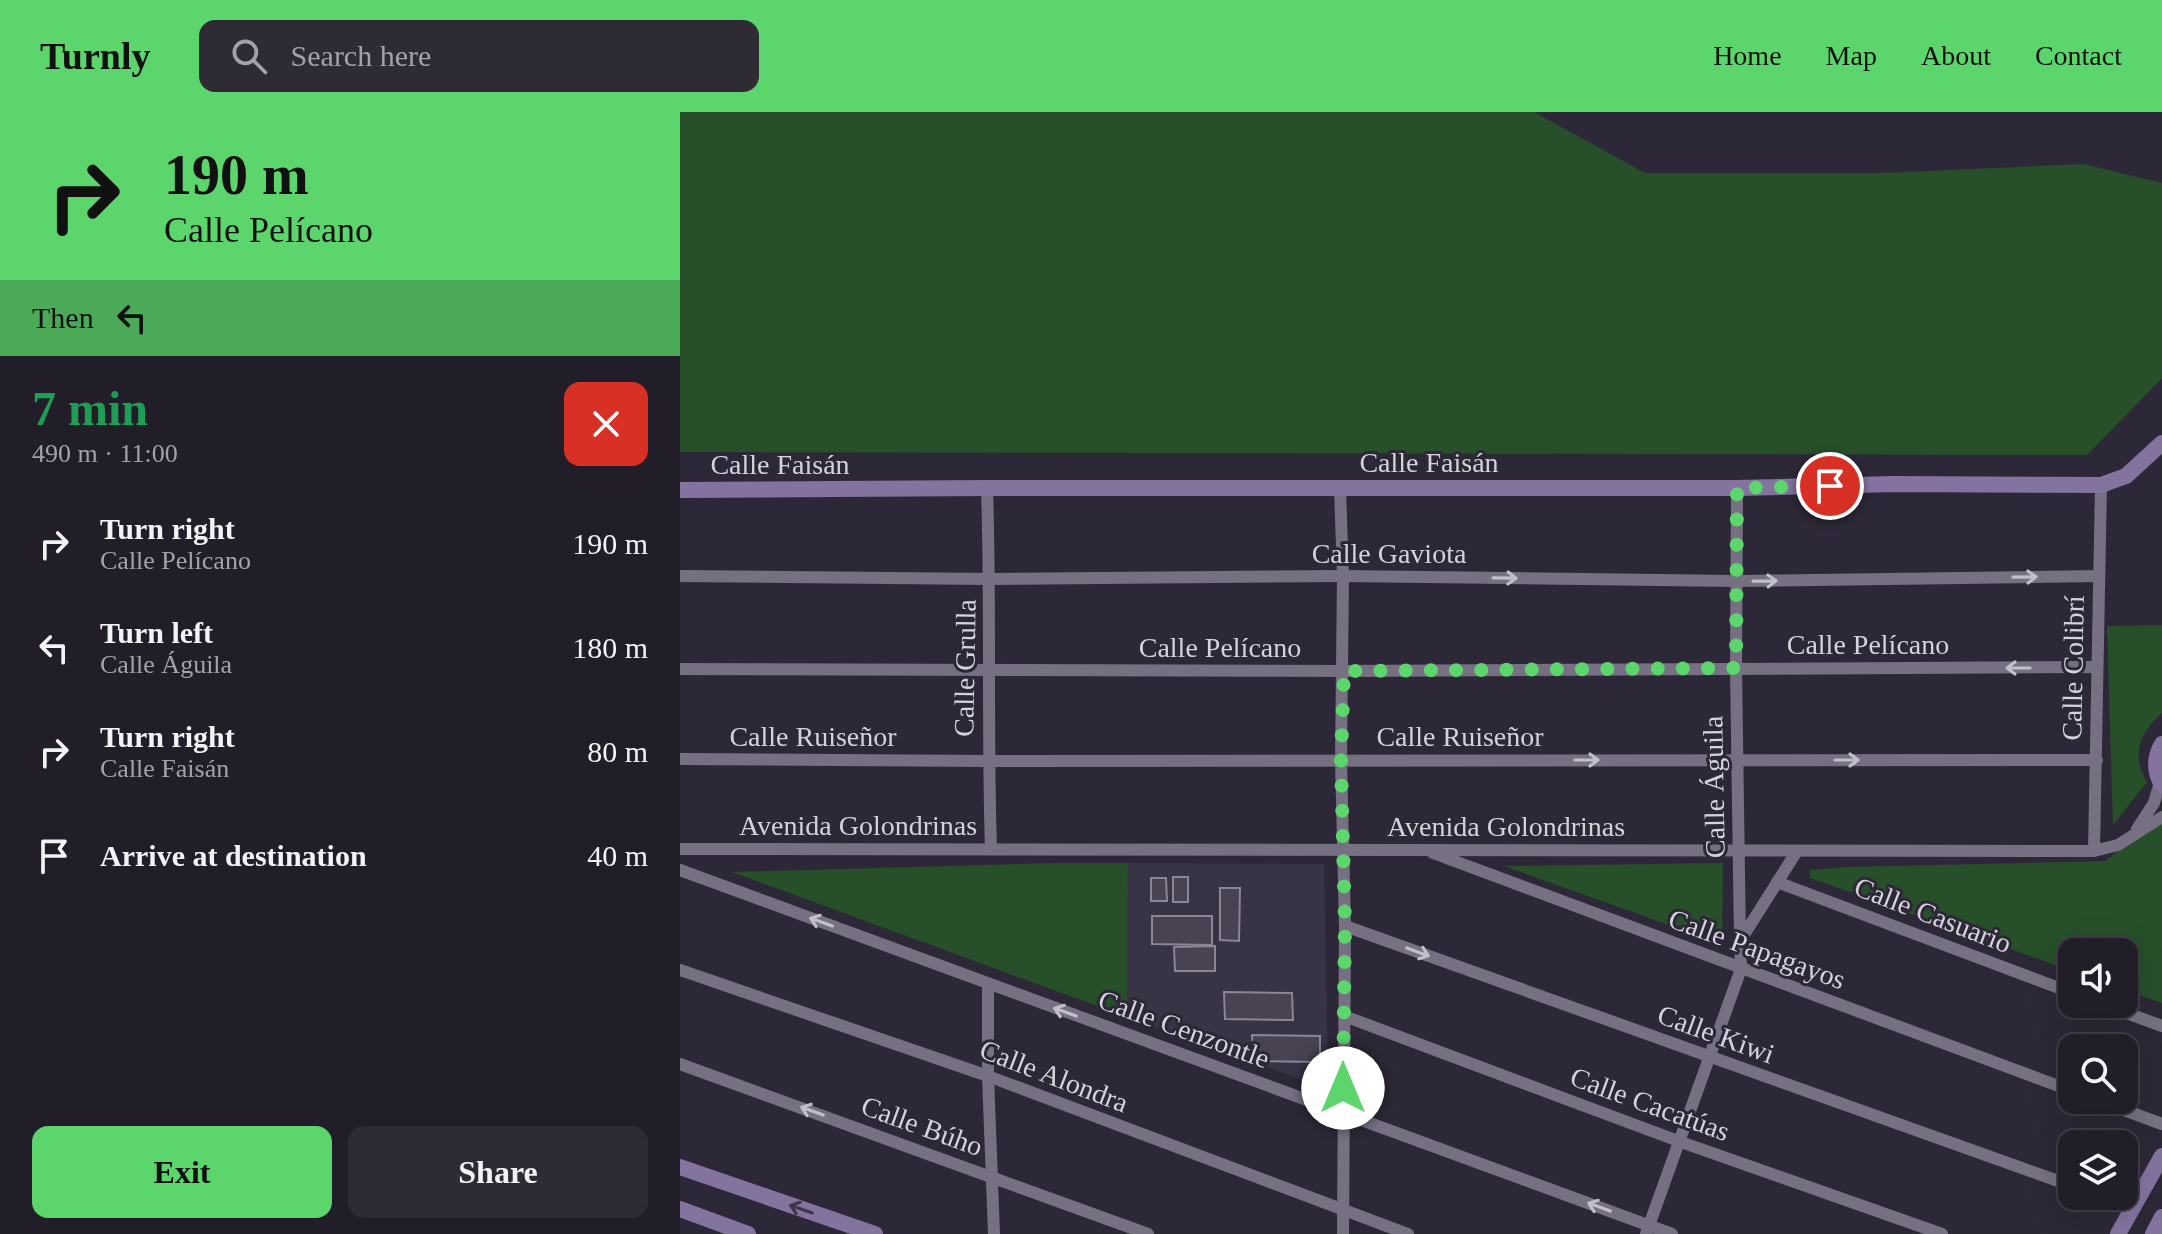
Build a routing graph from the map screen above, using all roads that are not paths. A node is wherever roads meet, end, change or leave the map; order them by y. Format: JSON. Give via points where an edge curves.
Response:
{"nodes":[{"id":1,"x":2162,"y":443,"type":"edge"},
{"id":2,"x":2101,"y":485,"type":"junction"},
{"id":3,"x":987,"y":488,"type":"junction"},
{"id":4,"x":1340,"y":488,"type":"junction"},
{"id":5,"x":1737,"y":488,"type":"junction"},
{"id":6,"x":680,"y":490,"type":"edge"},
{"id":7,"x":680,"y":576,"type":"edge"},
{"id":8,"x":1343,"y":576,"type":"junction"},
{"id":9,"x":2098,"y":576,"type":"junction"},
{"id":10,"x":990,"y":579,"type":"junction"},
{"id":11,"x":1736,"y":581,"type":"junction"},
{"id":12,"x":2096,"y":667,"type":"junction"},
{"id":13,"x":1736,"y":668,"type":"junction"},
{"id":14,"x":680,"y":669,"type":"edge"},
{"id":15,"x":990,"y":671,"type":"junction"},
{"id":16,"x":1344,"y":671,"type":"junction"},
{"id":17,"x":2162,"y":744,"type":"edge"},
{"id":18,"x":680,"y":759,"type":"edge"},
{"id":19,"x":1341,"y":760,"type":"junction"},
{"id":20,"x":1738,"y":760,"type":"junction"},
{"id":21,"x":2097,"y":760,"type":"junction"},
{"id":22,"x":988,"y":761,"type":"junction"},
{"id":23,"x":2161,"y":784,"type":"edge"},
{"id":24,"x":2162,"y":817,"type":"edge"},
{"id":25,"x":2135,"y":833,"type":"junction"},
{"id":26,"x":680,"y":849,"type":"edge"},
{"id":27,"x":991,"y":849,"type":"junction"},
{"id":28,"x":1344,"y":850,"type":"junction"},
{"id":29,"x":1426,"y":850,"type":"junction"},
{"id":30,"x":1738,"y":851,"type":"junction"},
{"id":31,"x":1797,"y":851,"type":"junction"},
{"id":32,"x":2094,"y":851,"type":"junction"},
{"id":33,"x":680,"y":870,"type":"edge"},
{"id":34,"x":1777,"y":882,"type":"junction"},
{"id":35,"x":1345,"y":926,"type":"junction"},
{"id":36,"x":1740,"y":941,"type":"junction"},
{"id":37,"x":1741,"y":969,"type":"junction"},
{"id":38,"x":680,"y":970,"type":"edge"},
{"id":39,"x":988,"y":984,"type":"junction"},
{"id":40,"x":2058,"y":988,"type":"edge"},
{"id":41,"x":1344,"y":1016,"type":"junction"},
{"id":42,"x":2138,"y":1017,"type":"edge"},
{"id":43,"x":2162,"y":1026,"type":"edge"},
{"id":44,"x":1711,"y":1057,"type":"junction"},
{"id":45,"x":680,"y":1064,"type":"edge"},
{"id":46,"x":988,"y":1076,"type":"junction"},
{"id":47,"x":2058,"y":1086,"type":"edge"},
{"id":48,"x":1342,"y":1112,"type":"junction"},
{"id":49,"x":2135,"y":1114,"type":"edge"},
{"id":50,"x":2162,"y":1124,"type":"edge"},
{"id":51,"x":1681,"y":1142,"type":"junction"},
{"id":52,"x":2162,"y":1156,"type":"edge"},
{"id":53,"x":680,"y":1167,"type":"edge"},
{"id":54,"x":990,"y":1176,"type":"junction"},
{"id":55,"x":2058,"y":1181,"type":"edge"},
{"id":56,"x":2138,"y":1197,"type":"edge"},
{"id":57,"x":680,"y":1209,"type":"edge"},
{"id":58,"x":2130,"y":1210,"type":"edge"},
{"id":59,"x":1343,"y":1211,"type":"junction"},
{"id":60,"x":2162,"y":1217,"type":"edge"},
{"id":61,"x":1648,"y":1230,"type":"edge"},
{"id":62,"x":748,"y":1234,"type":"edge"},
{"id":63,"x":875,"y":1234,"type":"edge"},
{"id":64,"x":994,"y":1234,"type":"edge"},
{"id":65,"x":1148,"y":1234,"type":"edge"},
{"id":66,"x":1343,"y":1234,"type":"edge"},
{"id":67,"x":1408,"y":1234,"type":"edge"},
{"id":68,"x":1672,"y":1234,"type":"edge"},
{"id":69,"x":1942,"y":1234,"type":"edge"},
{"id":70,"x":2118,"y":1234,"type":"edge"},
{"id":71,"x":2153,"y":1234,"type":"edge"}],
"edges":[{"from":1,"to":2,"type":"street","name":"Calle Faisán","via":[[2126,476]]},
{"from":2,"to":5,"type":"street","name":"Calle Faisán"},
{"from":2,"to":9,"type":"street","name":"Calle Colibrí"},
{"from":3,"to":4,"type":"street","name":"Calle Faisán"},
{"from":3,"to":6,"type":"street","name":"Calle Faisán"},
{"from":3,"to":10,"type":"street","name":"Calle Grulla"},
{"from":4,"to":5,"type":"street","name":"Calle Faisán"},
{"from":4,"to":8,"type":"street"},
{"from":5,"to":11,"type":"street","name":"Calle Águila"},
{"from":7,"to":10,"type":"street","name":"Calle Gaviota"},
{"from":8,"to":10,"type":"street","name":"Calle Gaviota"},
{"from":8,"to":11,"type":"street","name":"Calle Gaviota","one_way":true},
{"from":8,"to":16,"type":"street"},
{"from":11,"to":9,"type":"street","name":"Calle Gaviota","one_way":true},
{"from":9,"to":12,"type":"street","name":"Calle Colibrí"},
{"from":10,"to":15,"type":"street","name":"Calle Grulla"},
{"from":11,"to":13,"type":"street","name":"Calle Águila"},
{"from":12,"to":13,"type":"street","name":"Calle Pelícano","one_way":true},
{"from":12,"to":21,"type":"street","name":"Calle Colibrí"},
{"from":13,"to":16,"type":"street","name":"Calle Pelícano"},
{"from":13,"to":20,"type":"street","name":"Calle Águila"},
{"from":14,"to":15,"type":"street","name":"Calle Pelícano"},
{"from":15,"to":16,"type":"street","name":"Calle Pelícano"},
{"from":15,"to":22,"type":"street","name":"Calle Grulla"},
{"from":16,"to":19,"type":"street"},
{"from":17,"to":23,"type":"street","via":[[2156,758]]},
{"from":18,"to":22,"type":"street","name":"Calle Ruiseñor"},
{"from":19,"to":20,"type":"street","name":"Calle Ruiseñor","one_way":true},
{"from":19,"to":22,"type":"street","name":"Calle Ruiseñor"},
{"from":19,"to":28,"type":"street"},
{"from":20,"to":21,"type":"street","name":"Calle Ruiseñor","one_way":true},
{"from":20,"to":30,"type":"street","name":"Calle Águila"},
{"from":21,"to":32,"type":"street","name":"Calle Colibrí"},
{"from":22,"to":27,"type":"street","name":"Calle Grulla"},
{"from":23,"to":25,"type":"street"},
{"from":24,"to":25,"type":"street","name":"Avenida Golondrinas"},
{"from":25,"to":32,"type":"street","name":"Avenida Golondrinas","via":[[2118,845]]},
{"from":26,"to":27,"type":"street","name":"Avenida Golondrinas"},
{"from":27,"to":28,"type":"street","name":"Avenida Golondrinas"},
{"from":28,"to":29,"type":"street","name":"Avenida Golondrinas"},
{"from":28,"to":35,"type":"street"},
{"from":29,"to":30,"type":"street","name":"Avenida Golondrinas"},
{"from":29,"to":37,"type":"street","name":"Calle Papagayos"},
{"from":30,"to":31,"type":"street","name":"Avenida Golondrinas"},
{"from":30,"to":36,"type":"street","name":"Calle Águila"},
{"from":31,"to":32,"type":"street","name":"Avenida Golondrinas"},
{"from":31,"to":34,"type":"street"},
{"from":39,"to":33,"type":"street","name":"Calle Cenzontle","one_way":true},
{"from":34,"to":36,"type":"street"},
{"from":34,"to":40,"type":"street","name":"Calle Casuario"},
{"from":35,"to":41,"type":"street"},
{"from":35,"to":44,"type":"street","name":"Calle Kiwi","one_way":true},
{"from":36,"to":37,"type":"street","name":"Calle Águila"},
{"from":37,"to":44,"type":"street","name":"Calle Águila"},
{"from":37,"to":47,"type":"street","name":"Calle Papagayos"},
{"from":38,"to":46,"type":"street","name":"Calle Alondra"},
{"from":39,"to":46,"type":"street"},
{"from":48,"to":39,"type":"street","name":"Calle Cenzontle","one_way":true},
{"from":41,"to":48,"type":"street"},
{"from":41,"to":51,"type":"street","name":"Calle Cacatúas"},
{"from":42,"to":43,"type":"street"},
{"from":44,"to":51,"type":"street","name":"Calle Águila"},
{"from":44,"to":55,"type":"street","name":"Calle Kiwi"},
{"from":54,"to":45,"type":"street","name":"Calle Búho","one_way":true},
{"from":46,"to":54,"type":"street"},
{"from":46,"to":59,"type":"street","name":"Calle Alondra"},
{"from":48,"to":59,"type":"street"},
{"from":61,"to":48,"type":"street","name":"Calle Cenzontle","one_way":true},
{"from":49,"to":50,"type":"street"},
{"from":51,"to":61,"type":"street","name":"Calle Águila"},
{"from":51,"to":69,"type":"street","name":"Calle Cacatúas"},
{"from":52,"to":56,"type":"street"},
{"from":63,"to":53,"type":"street","one_way":true},
{"from":54,"to":64,"type":"street"},
{"from":54,"to":65,"type":"street","name":"Calle Búho"},
{"from":57,"to":62,"type":"street"},
{"from":58,"to":70,"type":"street"},
{"from":59,"to":66,"type":"street"},
{"from":59,"to":67,"type":"street","name":"Calle Alondra"},
{"from":60,"to":71,"type":"street"},
{"from":61,"to":68,"type":"street","name":"Calle Cenzontle"}]}
